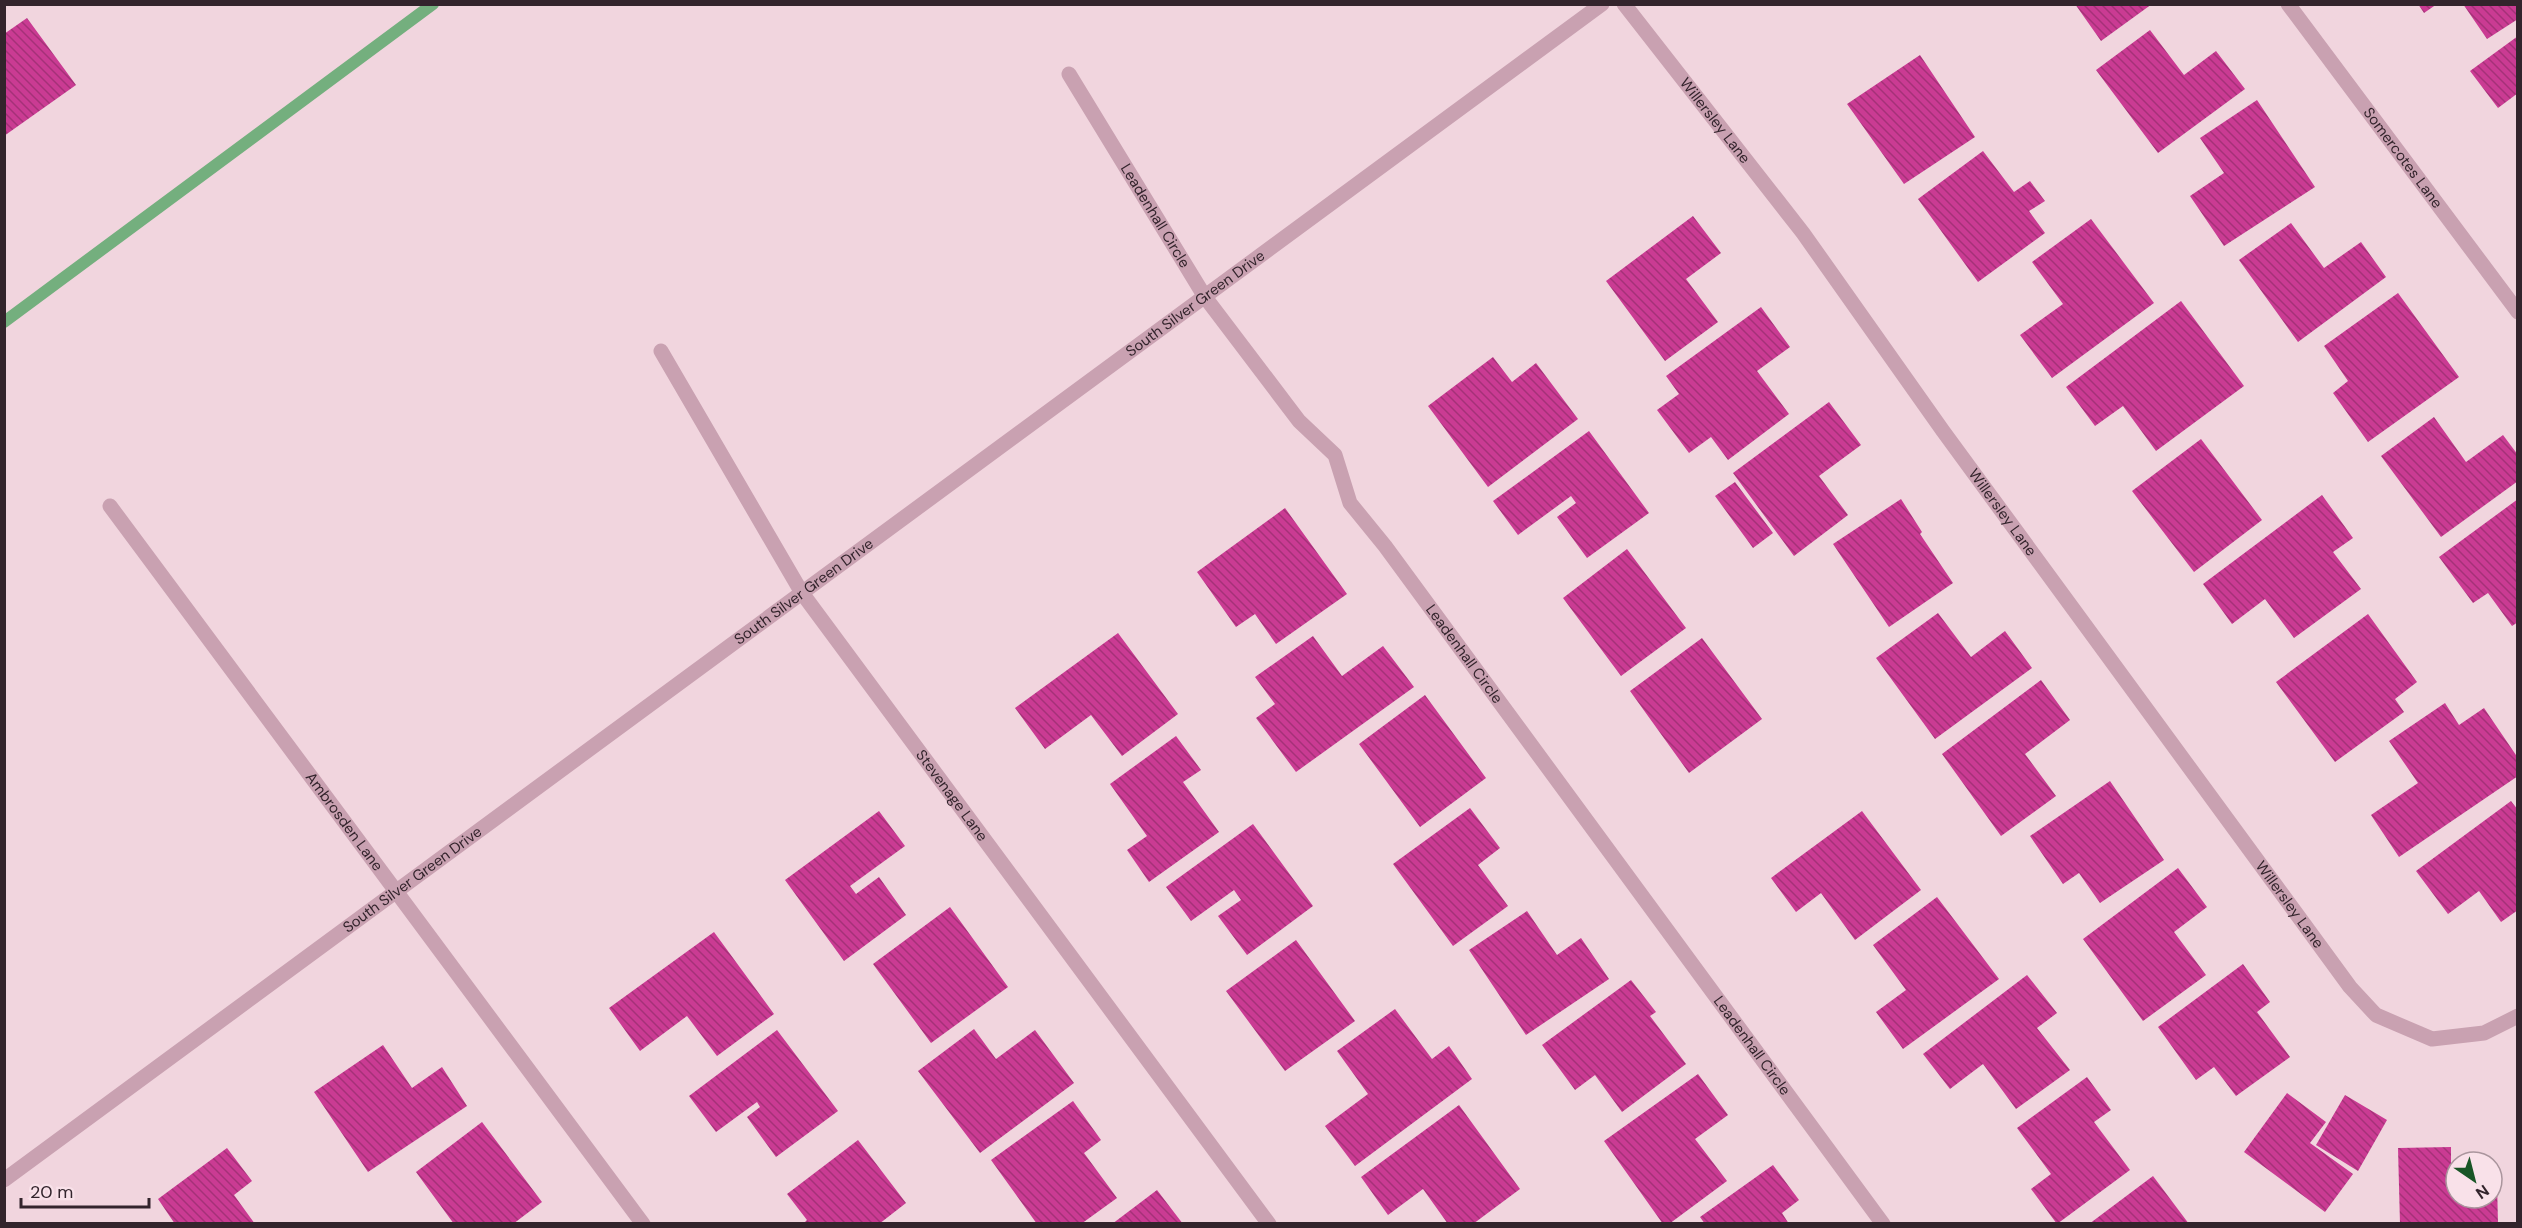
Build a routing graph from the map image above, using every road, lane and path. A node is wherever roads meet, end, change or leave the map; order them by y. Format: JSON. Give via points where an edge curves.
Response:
{"nodes":[{"id":1,"x":1602,"y":4,"type":"edge"},
{"id":2,"x":1624,"y":4,"type":"edge"},
{"id":3,"x":2288,"y":4,"type":"edge"},
{"id":4,"x":1069,"y":74,"type":"dead end"},
{"id":5,"x":1205,"y":297,"type":"junction"},
{"id":6,"x":2517,"y":312,"type":"edge"},
{"id":7,"x":661,"y":351,"type":"dead end"},
{"id":8,"x":110,"y":506,"type":"dead end"},
{"id":9,"x":802,"y":593,"type":"junction"},
{"id":10,"x":396,"y":892,"type":"junction"},
{"id":11,"x":2517,"y":1016,"type":"edge"},
{"id":12,"x":4,"y":1180,"type":"edge"},
{"id":13,"x":643,"y":1224,"type":"edge"},
{"id":14,"x":1269,"y":1224,"type":"edge"},
{"id":15,"x":1883,"y":1224,"type":"edge"}],
"edges":[{"from":1,"to":5,"type":"street","name":"South Silver Green Drive"},
{"from":2,"to":11,"type":"street","name":"Willersley Lane","via":[[1803,233],[2350,987],[2376,1015],[2432,1039],[2484,1033]]},
{"from":3,"to":6,"type":"street","name":"Somercotes Lane"},
{"from":4,"to":5,"type":"street","name":"Leadenhall Circle"},
{"from":5,"to":9,"type":"street","name":"South Silver Green Drive"},
{"from":5,"to":15,"type":"street","name":"Leadenhall Circle","via":[[1299,420],[1335,455],[1350,503]]},
{"from":7,"to":9,"type":"street","name":"Stevenage Lane"},
{"from":8,"to":10,"type":"street","name":"Ambrosden Lane"},
{"from":9,"to":10,"type":"street","name":"South Silver Green Drive"},
{"from":9,"to":14,"type":"street","name":"Stevenage Lane"},
{"from":10,"to":12,"type":"street","name":"South Silver Green Drive"},
{"from":10,"to":13,"type":"street","name":"Ambrosden Lane"}]}
